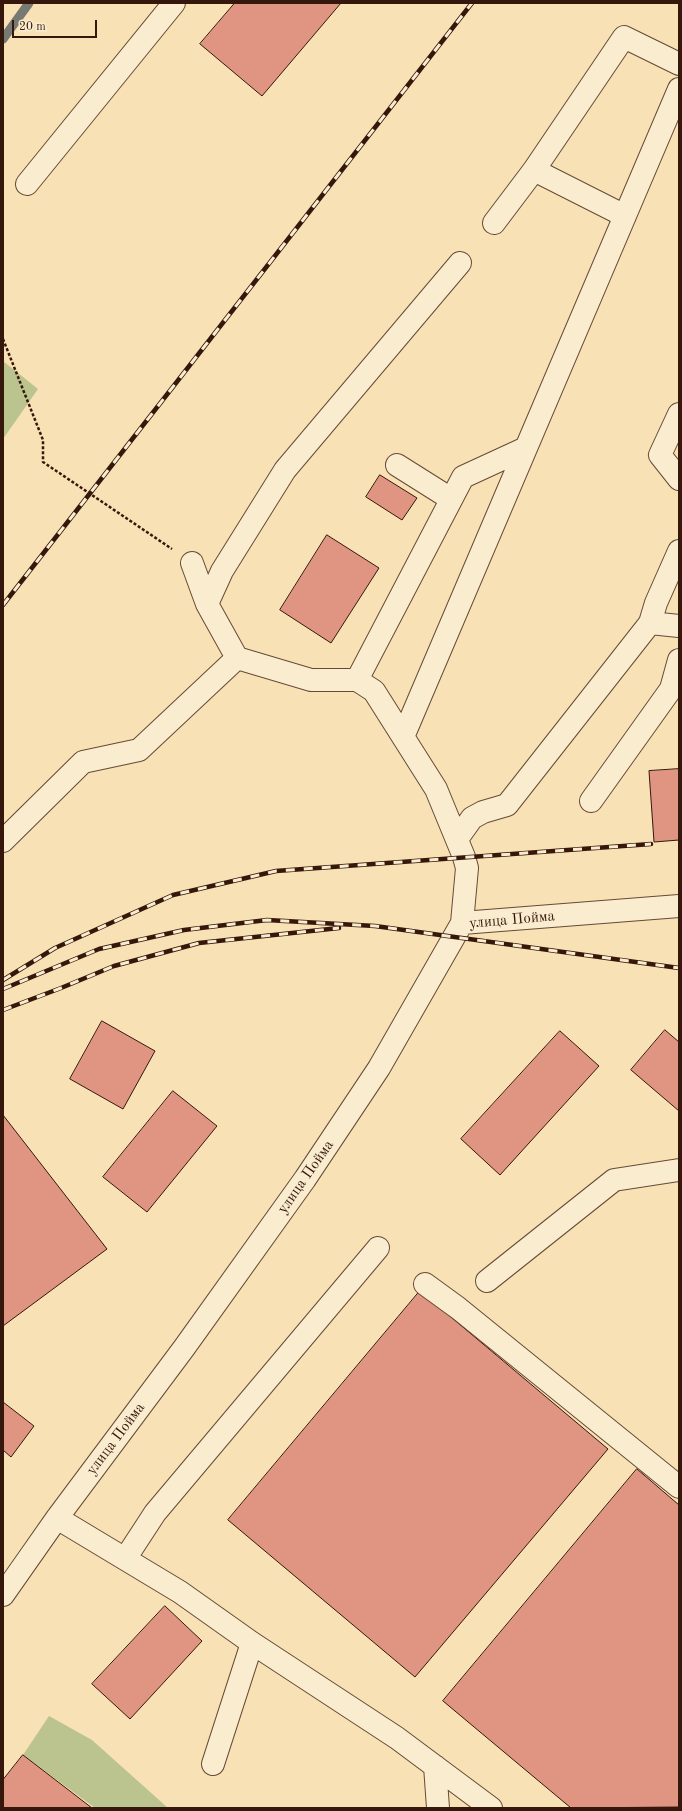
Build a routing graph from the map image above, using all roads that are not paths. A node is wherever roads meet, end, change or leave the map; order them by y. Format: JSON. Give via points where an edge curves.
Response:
{"nodes":[{"id":1,"x":174,"y":3,"type":"edge"},
{"id":2,"x":679,"y":64,"type":"edge"},
{"id":3,"x":679,"y":89,"type":"edge"},
{"id":4,"x":534,"y":170,"type":"junction"},
{"id":5,"x":27,"y":184,"type":"dead end"},
{"id":6,"x":625,"y":216,"type":"junction"},
{"id":7,"x":494,"y":223,"type":"dead end"},
{"id":8,"x":460,"y":263,"type":"dead end"},
{"id":9,"x":679,"y":414,"type":"edge"},
{"id":10,"x":526,"y":448,"type":"junction"},
{"id":11,"x":397,"y":465,"type":"dead end"},
{"id":12,"x":679,"y":479,"type":"edge"},
{"id":13,"x":451,"y":499,"type":"junction"},
{"id":14,"x":679,"y":551,"type":"edge"},
{"id":15,"x":192,"y":563,"type":"road end"},
{"id":16,"x":206,"y":604,"type":"junction"},
{"id":17,"x":650,"y":623,"type":"junction"},
{"id":18,"x":679,"y":626,"type":"edge"},
{"id":19,"x":237,"y":658,"type":"junction"},
{"id":20,"x":679,"y":660,"type":"edge"},
{"id":21,"x":357,"y":680,"type":"junction"},
{"id":22,"x":403,"y":737,"type":"junction"},
{"id":23,"x":591,"y":802,"type":"dead end"},
{"id":24,"x":457,"y":838,"type":"junction"},
{"id":25,"x":3,"y":841,"type":"edge"},
{"id":26,"x":679,"y":906,"type":"edge"},
{"id":27,"x":462,"y":923,"type":"junction"},
{"id":28,"x":679,"y":1170,"type":"edge"},
{"id":29,"x":378,"y":1248,"type":"dead end"},
{"id":30,"x":487,"y":1281,"type":"dead end"},
{"id":31,"x":425,"y":1284,"type":"dead end"},
{"id":32,"x":679,"y":1487,"type":"edge"},
{"id":33,"x":57,"y":1518,"type":"junction"},
{"id":34,"x":125,"y":1559,"type":"junction"},
{"id":35,"x":3,"y":1595,"type":"edge"},
{"id":36,"x":252,"y":1644,"type":"junction"},
{"id":37,"x":213,"y":1764,"type":"dead end"},
{"id":38,"x":435,"y":1766,"type":"junction"},
{"id":39,"x":438,"y":1808,"type":"edge"},
{"id":40,"x":491,"y":1808,"type":"edge"}],
"edges":[{"from":1,"to":5,"type":"street"},
{"from":2,"to":4,"type":"street","via":[[624,37]]},
{"from":3,"to":6,"type":"street"},
{"from":4,"to":6,"type":"street"},
{"from":4,"to":7,"type":"street"},
{"from":6,"to":10,"type":"street"},
{"from":8,"to":16,"type":"street","via":[[285,470],[222,571]]},
{"from":9,"to":12,"type":"street","via":[[660,455]]},
{"from":10,"to":13,"type":"street","via":[[463,477]]},
{"from":10,"to":22,"type":"street"},
{"from":11,"to":13,"type":"street"},
{"from":13,"to":21,"type":"street"},
{"from":14,"to":17,"type":"street"},
{"from":15,"to":16,"type":"street"},
{"from":16,"to":19,"type":"street"},
{"from":17,"to":18,"type":"street"},
{"from":17,"to":24,"type":"street","via":[[507,805],[472,818]]},
{"from":19,"to":21,"type":"street","via":[[311,680]]},
{"from":19,"to":25,"type":"street","via":[[139,750],[83,762]]},
{"from":20,"to":23,"type":"street","via":[[671,688]]},
{"from":21,"to":22,"type":"street","via":[[374,691]]},
{"from":22,"to":24,"type":"street","via":[[436,789]]},
{"from":24,"to":27,"type":"street","via":[[467,868]]},
{"from":26,"to":27,"type":"street","name":"улица Пойма"},
{"from":27,"to":33,"type":"street","name":"улица Пойма","via":[[379,1068],[306,1179]]},
{"from":28,"to":30,"type":"street","via":[[614,1180]]},
{"from":29,"to":34,"type":"street","via":[[154,1513]]},
{"from":31,"to":32,"type":"street"},
{"from":33,"to":34,"type":"street"},
{"from":33,"to":35,"type":"street","name":"улица Пойма"},
{"from":34,"to":36,"type":"street","via":[[180,1592]]},
{"from":36,"to":37,"type":"street"},
{"from":36,"to":38,"type":"street","via":[[397,1738]]},
{"from":38,"to":39,"type":"street"},
{"from":38,"to":40,"type":"street"}]}
